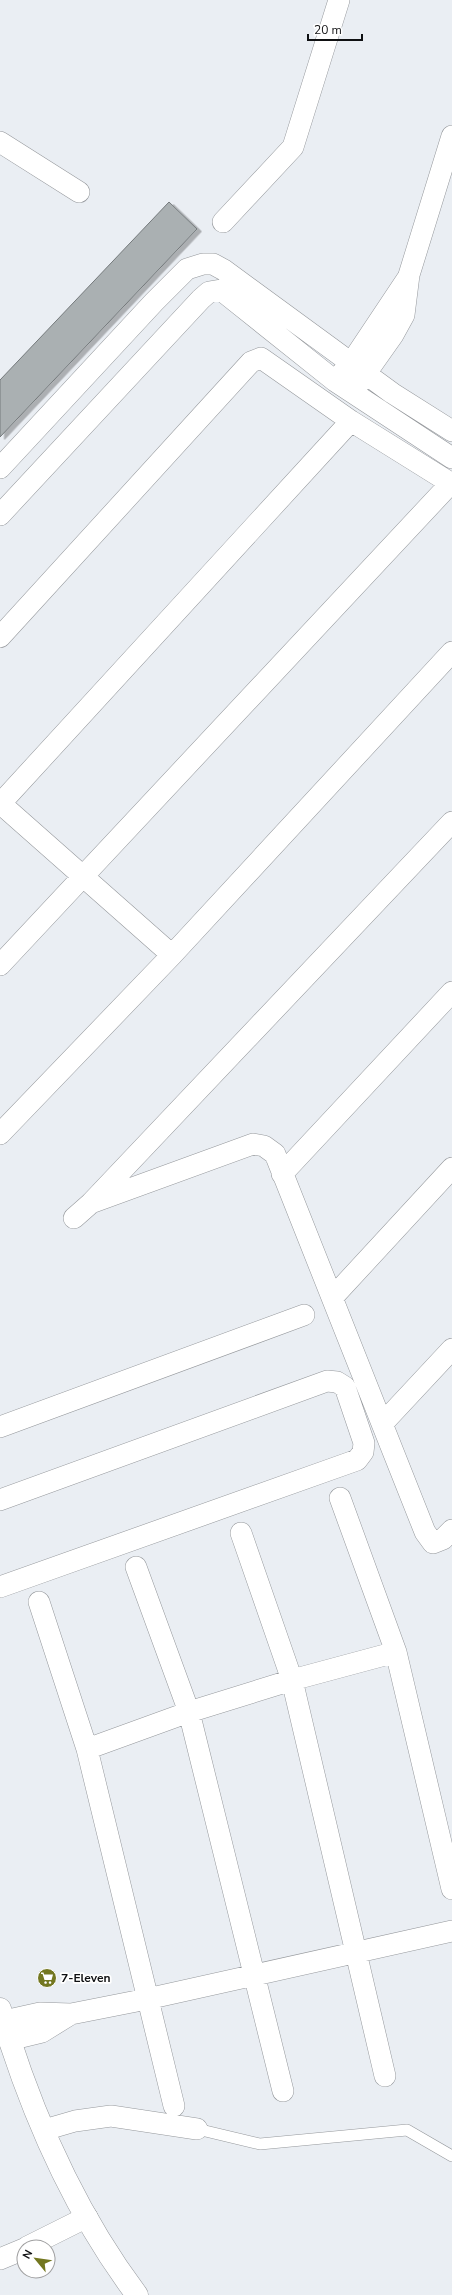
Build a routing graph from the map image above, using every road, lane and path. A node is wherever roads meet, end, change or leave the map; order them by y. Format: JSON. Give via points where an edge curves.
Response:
{"nodes":[{"id":1,"x":339,"y":0,"type":"edge"},
{"id":2,"x":452,"y":136,"type":"edge"},
{"id":3,"x":0,"y":142,"type":"edge"},
{"id":4,"x":79,"y":192,"type":"dead end"},
{"id":5,"x":223,"y":222,"type":"dead end"},
{"id":6,"x":187,"y":269,"type":"junction"},
{"id":7,"x":201,"y":299,"type":"junction"},
{"id":8,"x":358,"y":369,"type":"junction"},
{"id":9,"x":335,"y":381,"type":"junction"},
{"id":10,"x":352,"y":393,"type":"junction"},
{"id":11,"x":351,"y":420,"type":"junction"},
{"id":12,"x":452,"y":431,"type":"edge"},
{"id":13,"x":452,"y":458,"type":"edge"},
{"id":14,"x":0,"y":468,"type":"edge"},
{"id":15,"x":451,"y":484,"type":"edge"},
{"id":16,"x":0,"y":516,"type":"edge"},
{"id":17,"x":0,"y":637,"type":"edge"},
{"id":18,"x":452,"y":652,"type":"edge"},
{"id":19,"x":0,"y":803,"type":"edge"},
{"id":20,"x":452,"y":822,"type":"edge"},
{"id":21,"x":83,"y":877,"type":"junction"},
{"id":22,"x":172,"y":954,"type":"junction"},
{"id":23,"x":0,"y":965,"type":"edge"},
{"id":24,"x":452,"y":992,"type":"edge"},
{"id":25,"x":0,"y":1134,"type":"edge"},
{"id":26,"x":452,"y":1168,"type":"edge"},
{"id":27,"x":282,"y":1174,"type":"junction"},
{"id":28,"x":91,"y":1203,"type":"junction"},
{"id":29,"x":74,"y":1218,"type":"dead end"},
{"id":30,"x":333,"y":1297,"type":"junction"},
{"id":31,"x":304,"y":1315,"type":"dead end"},
{"id":32,"x":452,"y":1349,"type":"edge"},
{"id":33,"x":383,"y":1424,"type":"junction"},
{"id":34,"x":0,"y":1427,"type":"edge"},
{"id":35,"x":340,"y":1498,"type":"dead end"},
{"id":36,"x":0,"y":1500,"type":"edge"},
{"id":37,"x":452,"y":1530,"type":"edge"},
{"id":38,"x":241,"y":1533,"type":"dead end"},
{"id":39,"x":136,"y":1566,"type":"dead end"},
{"id":40,"x":0,"y":1587,"type":"edge"},
{"id":41,"x":39,"y":1602,"type":"dead end"},
{"id":42,"x":396,"y":1652,"type":"junction"},
{"id":43,"x":292,"y":1680,"type":"junction"},
{"id":44,"x":189,"y":1712,"type":"junction"},
{"id":45,"x":88,"y":1749,"type":"junction"},
{"id":46,"x":452,"y":1889,"type":"edge"},
{"id":47,"x":452,"y":1931,"type":"edge"},
{"id":48,"x":358,"y":1953,"type":"junction"},
{"id":49,"x":255,"y":1975,"type":"junction"},
{"id":50,"x":147,"y":1999,"type":"junction"},
{"id":51,"x":4,"y":2024,"type":"edge"},
{"id":52,"x":386,"y":2076,"type":"dead end"},
{"id":53,"x":282,"y":2091,"type":"dead end"},
{"id":54,"x":174,"y":2106,"type":"dead end"},
{"id":55,"x":197,"y":2128,"type":"joint"},
{"id":56,"x":44,"y":2130,"type":"junction"},
{"id":57,"x":452,"y":2156,"type":"edge"},
{"id":58,"x":87,"y":2218,"type":"junction"},
{"id":59,"x":44,"y":2239,"type":"edge"},
{"id":60,"x":16,"y":2252,"type":"edge"},
{"id":61,"x":0,"y":2259,"type":"edge"},
{"id":62,"x":136,"y":2295,"type":"edge"}],
"edges":[{"from":1,"to":5,"type":"street","via":[[293,147]]},
{"from":2,"to":8,"type":"street","via":[[409,275]]},
{"from":3,"to":4,"type":"street"},
{"from":6,"to":7,"type":"street"},
{"from":6,"to":8,"type":"street","via":[[202,264],[213,264],[224,270]]},
{"from":6,"to":14,"type":"street"},
{"from":7,"to":9,"type":"street","via":[[209,292],[220,290]]},
{"from":7,"to":16,"type":"street"},
{"from":8,"to":9,"type":"street"},
{"from":8,"to":10,"type":"street"},
{"from":8,"to":12,"type":"street"},
{"from":9,"to":10,"type":"street"},
{"from":10,"to":13,"type":"street"},
{"from":11,"to":15,"type":"street"},
{"from":11,"to":17,"type":"street","via":[[274,365],[261,358],[251,362]]},
{"from":11,"to":19,"type":"street"},
{"from":15,"to":21,"type":"street"},
{"from":18,"to":22,"type":"street"},
{"from":19,"to":21,"type":"street"},
{"from":20,"to":28,"type":"street"},
{"from":21,"to":22,"type":"street"},
{"from":21,"to":23,"type":"street"},
{"from":22,"to":25,"type":"street"},
{"from":24,"to":27,"type":"street"},
{"from":26,"to":30,"type":"street"},
{"from":27,"to":28,"type":"street","via":[[275,1154],[264,1146],[253,1144]]},
{"from":27,"to":30,"type":"street"},
{"from":28,"to":29,"type":"street"},
{"from":30,"to":33,"type":"street"},
{"from":31,"to":34,"type":"street"},
{"from":32,"to":33,"type":"street"},
{"from":33,"to":37,"type":"street","via":[[425,1532],[433,1543],[443,1539]]},
{"from":35,"to":42,"type":"street"},
{"from":36,"to":40,"type":"street","via":[[327,1381],[337,1382],[345,1387],[364,1443],[363,1452],[357,1460]]},
{"from":38,"to":43,"type":"street"},
{"from":39,"to":44,"type":"street"},
{"from":41,"to":45,"type":"street"},
{"from":42,"to":43,"type":"street"},
{"from":42,"to":46,"type":"street"},
{"from":43,"to":44,"type":"street"},
{"from":43,"to":48,"type":"street"},
{"from":44,"to":45,"type":"street"},
{"from":44,"to":49,"type":"street"},
{"from":45,"to":50,"type":"street"},
{"from":47,"to":48,"type":"street"},
{"from":48,"to":49,"type":"street"},
{"from":48,"to":52,"type":"street"},
{"from":49,"to":50,"type":"street"},
{"from":49,"to":53,"type":"street"},
{"from":50,"to":51,"type":"street","via":[[71,2014],[42,2032]]},
{"from":50,"to":54,"type":"street"},
{"from":51,"to":56,"type":"street","via":[[19,2070]]},
{"from":55,"to":56,"type":"street","via":[[111,2116],[75,2121]]},
{"from":55,"to":57,"type":"lane","via":[[260,2144],[407,2130]]},
{"from":56,"to":58,"type":"street"},
{"from":58,"to":59,"type":"street"},
{"from":58,"to":62,"type":"street"},
{"from":60,"to":61,"type":"street"}]}
